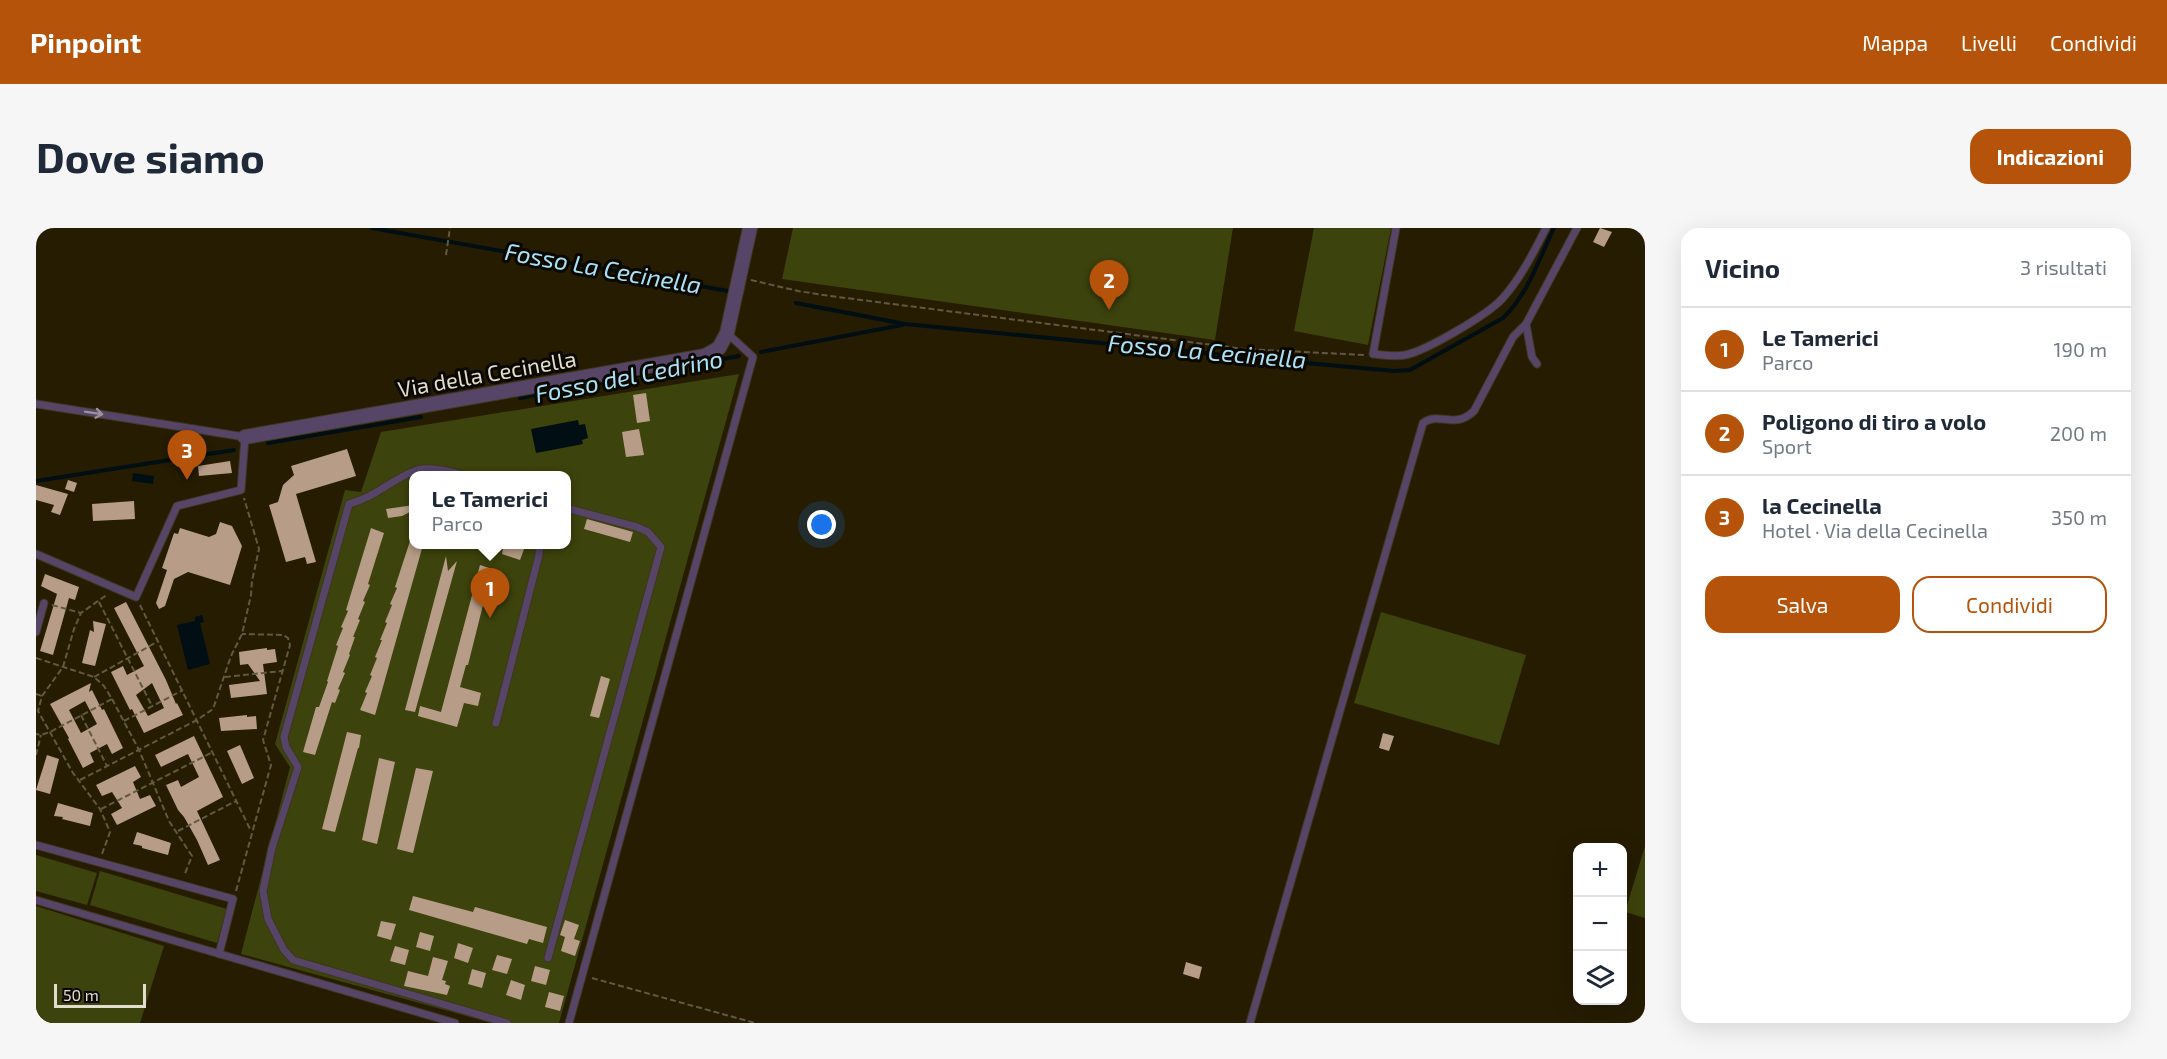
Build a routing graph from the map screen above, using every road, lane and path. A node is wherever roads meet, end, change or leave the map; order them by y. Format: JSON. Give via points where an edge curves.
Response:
{"nodes":[{"id":1,"x":450,"y":228,"type":"edge"},
{"id":2,"x":750,"y":228,"type":"edge"},
{"id":3,"x":1396,"y":228,"type":"edge"},
{"id":4,"x":1546,"y":228,"type":"edge"},
{"id":5,"x":1576,"y":228,"type":"edge"},
{"id":6,"x":446,"y":255,"type":"dead end"},
{"id":7,"x":739,"y":277,"type":"junction"},
{"id":8,"x":1526,"y":324,"type":"junction"},
{"id":9,"x":727,"y":333,"type":"junction"},
{"id":10,"x":1373,"y":354,"type":"junction"},
{"id":11,"x":1538,"y":364,"type":"dead end"},
{"id":12,"x":36,"y":404,"type":"edge"},
{"id":13,"x":245,"y":437,"type":"junction"},
{"id":14,"x":416,"y":471,"type":"edge"},
{"id":15,"x":443,"y":471,"type":"edge"},
{"id":16,"x":409,"y":475,"type":"edge"},
{"id":17,"x":241,"y":490,"type":"junction"},
{"id":18,"x":571,"y":509,"type":"edge"},
{"id":19,"x":540,"y":549,"type":"edge"},
{"id":20,"x":36,"y":554,"type":"edge"},
{"id":21,"x":116,"y":588,"type":"junction"},
{"id":22,"x":136,"y":597,"type":"junction"},
{"id":23,"x":99,"y":601,"type":"junction"},
{"id":24,"x":44,"y":603,"type":"joint"},
{"id":25,"x":81,"y":613,"type":"junction"},
{"id":26,"x":36,"y":632,"type":"edge"},
{"id":27,"x":242,"y":634,"type":"junction"},
{"id":28,"x":158,"y":642,"type":"junction"},
{"id":29,"x":36,"y":658,"type":"edge"},
{"id":30,"x":128,"y":658,"type":"junction"},
{"id":31,"x":63,"y":667,"type":"junction"},
{"id":32,"x":282,"y":671,"type":"junction"},
{"id":33,"x":94,"y":677,"type":"junction"},
{"id":34,"x":225,"y":677,"type":"junction"},
{"id":35,"x":183,"y":690,"type":"junction"},
{"id":36,"x":36,"y":694,"type":"edge"},
{"id":37,"x":42,"y":696,"type":"junction"},
{"id":38,"x":111,"y":699,"type":"junction"},
{"id":39,"x":152,"y":706,"type":"junction"},
{"id":40,"x":81,"y":715,"type":"junction"},
{"id":41,"x":197,"y":720,"type":"junction"},
{"id":42,"x":123,"y":721,"type":"junction"},
{"id":43,"x":496,"y":723,"type":"dead end"},
{"id":44,"x":50,"y":732,"type":"junction"},
{"id":45,"x":36,"y":734,"type":"edge"},
{"id":46,"x":41,"y":735,"type":"junction"},
{"id":47,"x":139,"y":750,"type":"junction"},
{"id":48,"x":213,"y":752,"type":"junction"},
{"id":49,"x":36,"y":755,"type":"edge"},
{"id":50,"x":107,"y":766,"type":"junction"},
{"id":51,"x":80,"y":780,"type":"junction"},
{"id":52,"x":153,"y":783,"type":"junction"},
{"id":53,"x":236,"y":801,"type":"junction"},
{"id":54,"x":100,"y":809,"type":"junction"},
{"id":55,"x":177,"y":832,"type":"junction"},
{"id":56,"x":252,"y":832,"type":"junction"},
{"id":57,"x":36,"y":845,"type":"edge"},
{"id":58,"x":100,"y":863,"type":"junction"},
{"id":59,"x":181,"y":885,"type":"junction"},
{"id":60,"x":233,"y":899,"type":"junction"},
{"id":61,"x":36,"y":900,"type":"edge"},
{"id":62,"x":219,"y":954,"type":"junction"},
{"id":63,"x":548,"y":958,"type":"dead end"},
{"id":64,"x":583,"y":976,"type":"junction"},
{"id":65,"x":455,"y":1023,"type":"edge"},
{"id":66,"x":507,"y":1023,"type":"edge"},
{"id":67,"x":569,"y":1023,"type":"edge"},
{"id":68,"x":754,"y":1023,"type":"edge"},
{"id":69,"x":1250,"y":1023,"type":"edge"}],
"edges":[{"from":1,"to":6,"type":"path"},
{"from":2,"to":7,"type":"street"},
{"from":3,"to":10,"type":"lane"},
{"from":4,"to":10,"type":"lane","via":[[1500,301],[1430,346],[1392,357]]},
{"from":5,"to":8,"type":"lane"},
{"from":7,"to":9,"type":"street"},
{"from":7,"to":10,"type":"path","via":[[830,296],[1140,338],[1244,350]]},
{"from":8,"to":11,"type":"lane","via":[[1532,357]]},
{"from":8,"to":69,"type":"lane","via":[[1513,337],[1467,418],[1429,419],[1423,423]]},
{"from":9,"to":13,"type":"street","name":"Via della Cecinella","via":[[718,348],[705,356]]},
{"from":9,"to":64,"type":"lane","via":[[753,357]]},
{"from":12,"to":13,"type":"lane","one_way":true},
{"from":13,"to":17,"type":"lane"},
{"from":14,"to":15,"type":"lane"},
{"from":16,"to":66,"type":"lane","via":[[363,501],[349,504],[284,737],[298,767],[272,848],[263,891],[268,919],[292,960]]},
{"from":17,"to":22,"type":"lane","via":[[177,506]]},
{"from":17,"to":27,"type":"path","via":[[259,549]]},
{"from":18,"to":63,"type":"lane","via":[[637,527],[648,532],[661,548]]},
{"from":19,"to":43,"type":"lane"},
{"from":20,"to":21,"type":"lane"},
{"from":21,"to":22,"type":"lane"},
{"from":21,"to":23,"type":"path"},
{"from":22,"to":28,"type":"path"},
{"from":23,"to":25,"type":"path"},
{"from":23,"to":30,"type":"path"},
{"from":24,"to":25,"type":"path"},
{"from":24,"to":26,"type":"lane"},
{"from":25,"to":31,"type":"path"},
{"from":27,"to":32,"type":"path","via":[[283,634],[288,638],[290,645]]},
{"from":27,"to":34,"type":"path"},
{"from":28,"to":30,"type":"path"},
{"from":28,"to":35,"type":"path"},
{"from":29,"to":31,"type":"path"},
{"from":30,"to":33,"type":"path"},
{"from":30,"to":39,"type":"path"},
{"from":31,"to":33,"type":"path"},
{"from":31,"to":37,"type":"path"},
{"from":32,"to":34,"type":"path"},
{"from":32,"to":56,"type":"path","via":[[263,740],[271,765]]},
{"from":33,"to":38,"type":"path"},
{"from":34,"to":41,"type":"path","via":[[213,709]]},
{"from":35,"to":39,"type":"path"},
{"from":35,"to":41,"type":"path"},
{"from":36,"to":37,"type":"path"},
{"from":37,"to":44,"type":"path","via":[[39,711]]},
{"from":38,"to":40,"type":"path"},
{"from":38,"to":42,"type":"path"},
{"from":39,"to":42,"type":"path"},
{"from":40,"to":44,"type":"path"},
{"from":40,"to":50,"type":"path"},
{"from":41,"to":47,"type":"path"},
{"from":41,"to":48,"type":"path"},
{"from":42,"to":47,"type":"path"},
{"from":44,"to":46,"type":"path"},
{"from":44,"to":51,"type":"path"},
{"from":45,"to":46,"type":"path"},
{"from":46,"to":49,"type":"path"},
{"from":47,"to":50,"type":"path"},
{"from":47,"to":52,"type":"path"},
{"from":48,"to":52,"type":"path"},
{"from":48,"to":53,"type":"path"},
{"from":50,"to":51,"type":"path"},
{"from":51,"to":54,"type":"path"},
{"from":52,"to":54,"type":"path"},
{"from":52,"to":55,"type":"path"},
{"from":53,"to":55,"type":"path"},
{"from":53,"to":56,"type":"path"},
{"from":54,"to":58,"type":"path","via":[[110,831]]},
{"from":55,"to":59,"type":"path","via":[[192,856]]},
{"from":56,"to":60,"type":"path"},
{"from":57,"to":58,"type":"lane"},
{"from":58,"to":59,"type":"lane"},
{"from":59,"to":60,"type":"lane"},
{"from":60,"to":62,"type":"lane"},
{"from":61,"to":62,"type":"lane"},
{"from":62,"to":65,"type":"lane"},
{"from":64,"to":67,"type":"lane"},
{"from":64,"to":68,"type":"path"}]}
